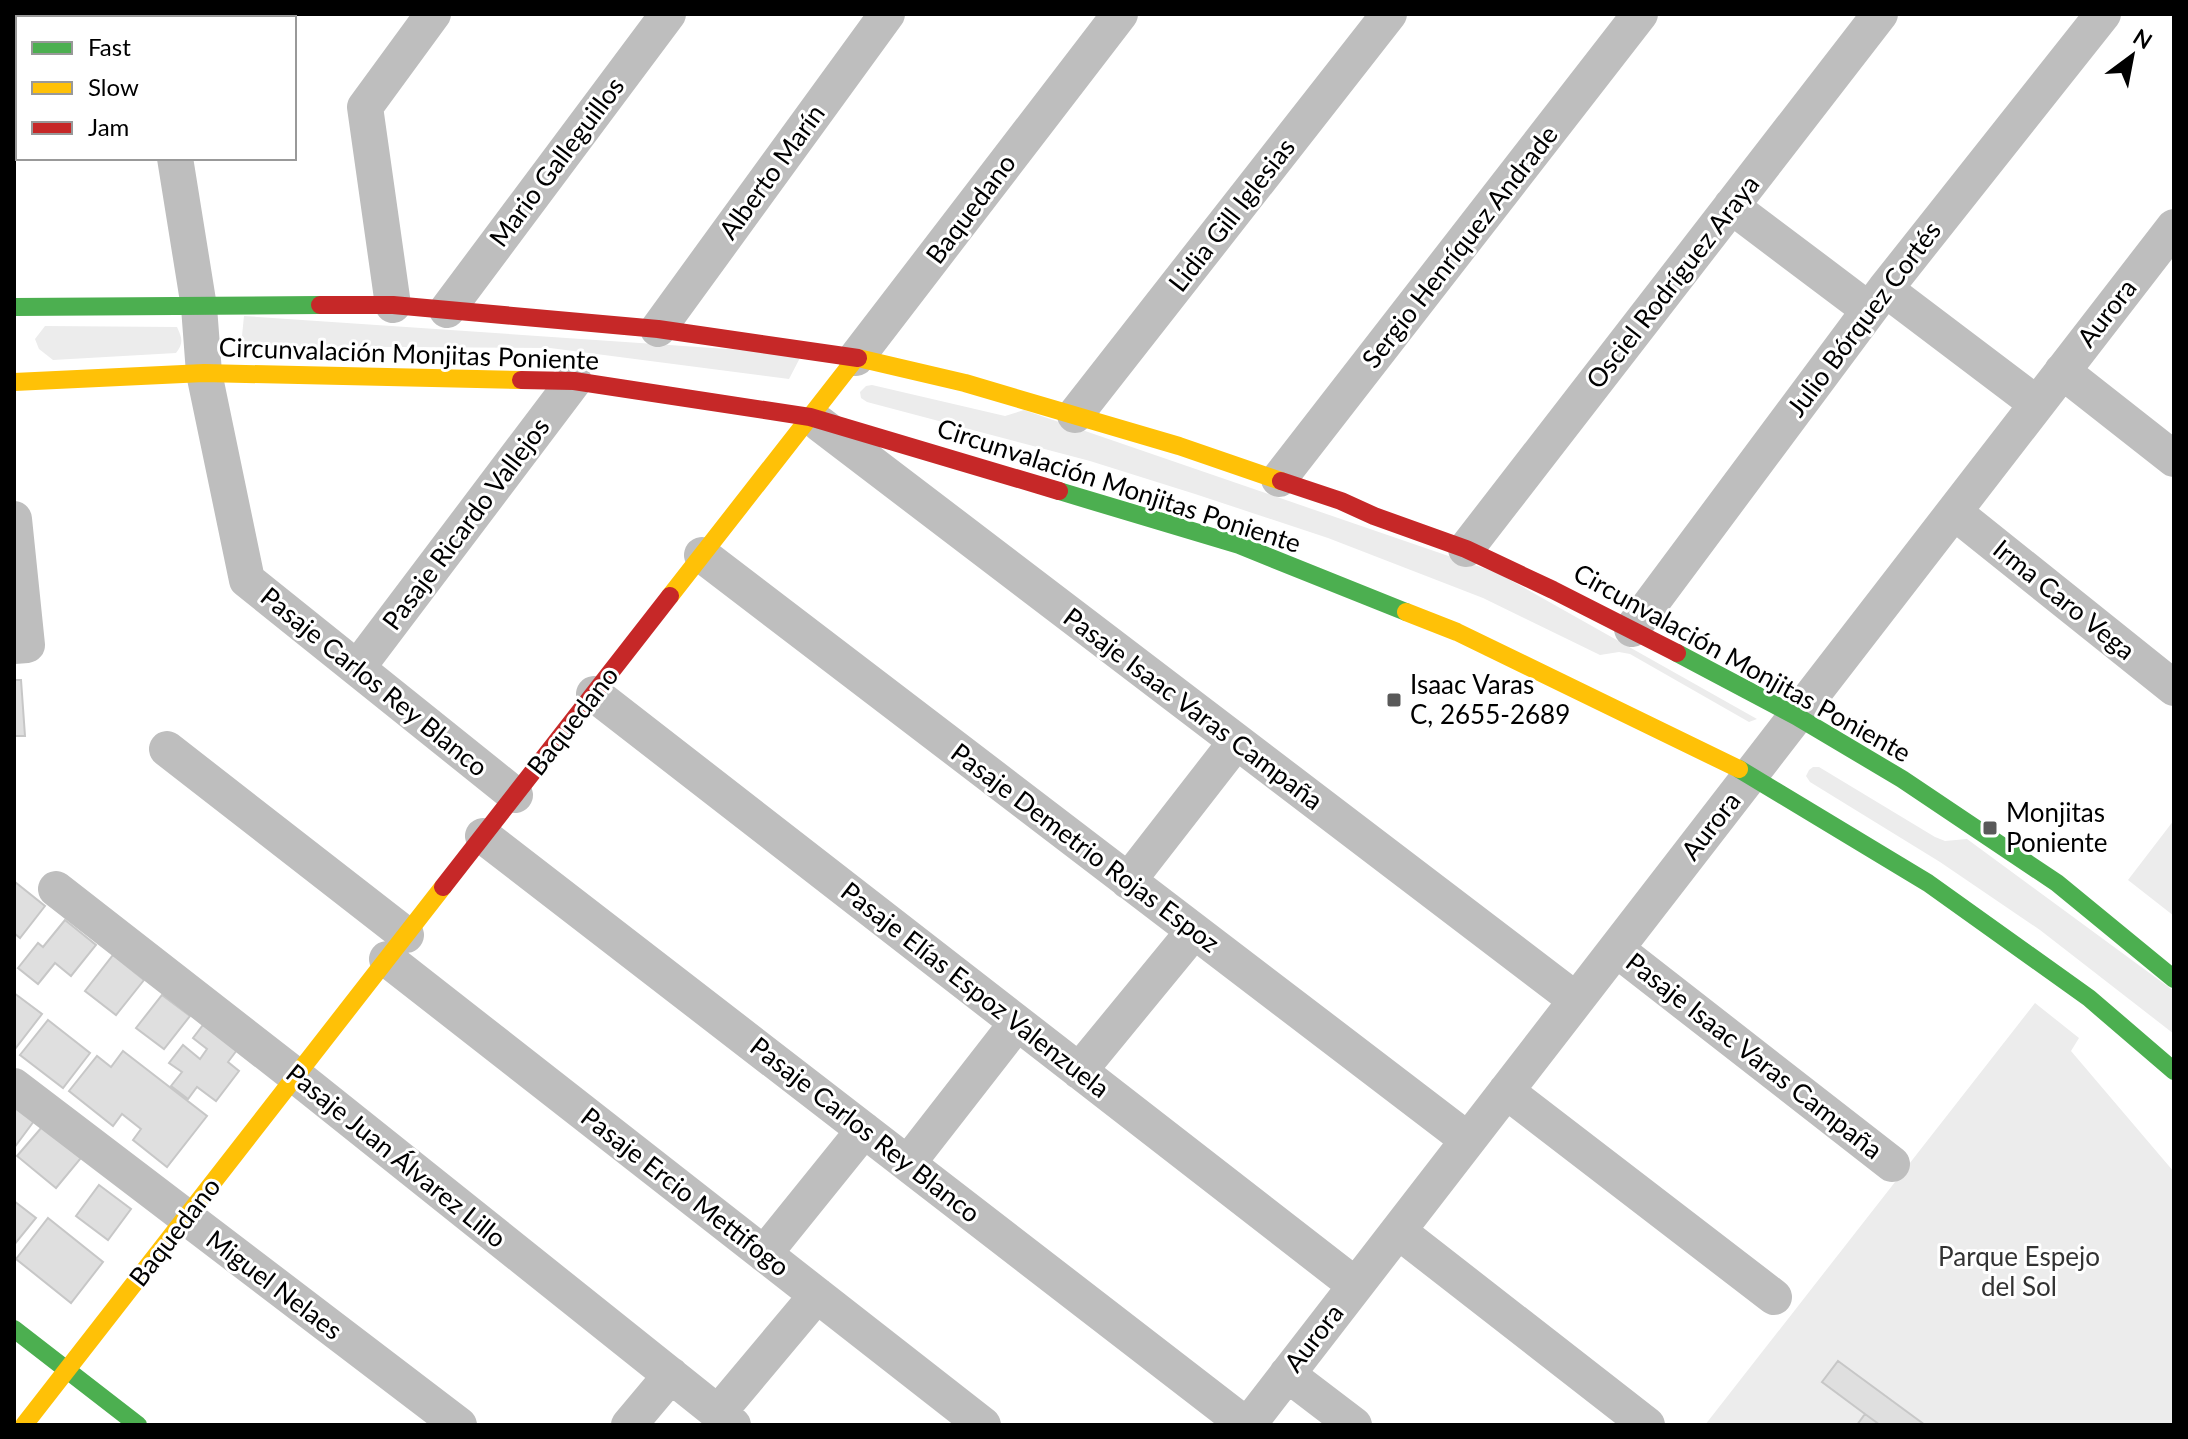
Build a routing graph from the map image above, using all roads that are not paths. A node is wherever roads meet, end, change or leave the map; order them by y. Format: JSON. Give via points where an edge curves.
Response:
{"nodes":[{"id":1,"x":433,"y":14,"type":"edge"},
{"id":2,"x":668,"y":14,"type":"edge"},
{"id":3,"x":887,"y":14,"type":"edge"},
{"id":4,"x":1120,"y":14,"type":"edge"},
{"id":5,"x":1389,"y":14,"type":"edge"},
{"id":6,"x":1640,"y":14,"type":"edge"},
{"id":7,"x":1880,"y":14,"type":"edge"},
{"id":8,"x":2103,"y":14,"type":"edge"},
{"id":9,"x":175,"y":160,"type":"edge"},
{"id":10,"x":1731,"y":206,"type":"junction"},
{"id":11,"x":2174,"y":227,"type":"edge"},
{"id":12,"x":1877,"y":300,"type":"junction"},
{"id":13,"x":393,"y":305,"type":"junction"},
{"id":14,"x":14,"y":307,"type":"edge"},
{"id":15,"x":199,"y":307,"type":"junction"},
{"id":16,"x":447,"y":310,"type":"junction"},
{"id":17,"x":658,"y":329,"type":"junction"},
{"id":18,"x":856,"y":358,"type":"junction"},
{"id":19,"x":2062,"y":371,"type":"junction"},
{"id":20,"x":204,"y":373,"type":"junction"},
{"id":21,"x":574,"y":381,"type":"junction"},
{"id":22,"x":14,"y":382,"type":"edge"},
{"id":23,"x":2037,"y":404,"type":"junction"},
{"id":24,"x":1075,"y":415,"type":"junction"},
{"id":25,"x":810,"y":417,"type":"junction"},
{"id":26,"x":2174,"y":459,"type":"edge"},
{"id":27,"x":1279,"y":479,"type":"junction"},
{"id":28,"x":1954,"y":512,"type":"junction"},
{"id":29,"x":14,"y":519,"type":"edge"},
{"id":30,"x":1466,"y":549,"type":"junction"},
{"id":31,"x":702,"y":555,"type":"junction"},
{"id":32,"x":1632,"y":629,"type":"junction"},
{"id":33,"x":14,"y":646,"type":"edge"},
{"id":34,"x":358,"y":667,"type":"junction"},
{"id":35,"x":2174,"y":688,"type":"edge"},
{"id":36,"x":594,"y":694,"type":"junction"},
{"id":37,"x":1796,"y":716,"type":"junction"},
{"id":38,"x":1236,"y":742,"type":"junction"},
{"id":39,"x":167,"y":749,"type":"dead end"},
{"id":40,"x":1750,"y":774,"type":"junction"},
{"id":41,"x":515,"y":795,"type":"junction"},
{"id":42,"x":483,"y":836,"type":"junction"},
{"id":43,"x":1128,"y":881,"type":"junction"},
{"id":44,"x":56,"y":889,"type":"dead end"},
{"id":45,"x":1194,"y":931,"type":"junction"},
{"id":46,"x":397,"y":947,"type":"junction"},
{"id":47,"x":1616,"y":949,"type":"junction"},
{"id":48,"x":2174,"y":979,"type":"edge"},
{"id":49,"x":1576,"y":1000,"type":"junction"},
{"id":50,"x":1017,"y":1023,"type":"junction"},
{"id":51,"x":1079,"y":1071,"type":"junction"},
{"id":52,"x":2174,"y":1071,"type":"edge"},
{"id":53,"x":296,"y":1076,"type":"junction"},
{"id":54,"x":14,"y":1086,"type":"edge"},
{"id":55,"x":1506,"y":1091,"type":"junction"},
{"id":56,"x":864,"y":1130,"type":"junction"},
{"id":57,"x":1468,"y":1140,"type":"junction"},
{"id":58,"x":908,"y":1163,"type":"junction"},
{"id":59,"x":1892,"y":1164,"type":"dead end"},
{"id":60,"x":186,"y":1218,"type":"junction"},
{"id":61,"x":1398,"y":1231,"type":"junction"},
{"id":62,"x":764,"y":1254,"type":"junction"},
{"id":63,"x":1355,"y":1285,"type":"junction"},
{"id":64,"x":817,"y":1295,"type":"junction"},
{"id":65,"x":1774,"y":1297,"type":"dead end"},
{"id":66,"x":14,"y":1329,"type":"edge"},
{"id":67,"x":68,"y":1370,"type":"junction"},
{"id":68,"x":1287,"y":1374,"type":"junction"},
{"id":69,"x":671,"y":1375,"type":"junction"},
{"id":70,"x":726,"y":1419,"type":"edge"},
{"id":71,"x":24,"y":1425,"type":"edge"},
{"id":72,"x":138,"y":1425,"type":"edge"},
{"id":73,"x":459,"y":1425,"type":"edge"},
{"id":74,"x":629,"y":1425,"type":"edge"},
{"id":75,"x":983,"y":1425,"type":"edge"},
{"id":76,"x":1247,"y":1425,"type":"edge"},
{"id":77,"x":1354,"y":1425,"type":"edge"},
{"id":78,"x":1647,"y":1425,"type":"edge"}],
"edges":[{"from":1,"to":13,"type":"street","via":[[365,107]]},
{"from":2,"to":16,"type":"street","name":"Mario Galleguillos"},
{"from":3,"to":17,"type":"street","name":"Alberto Marín"},
{"from":4,"to":18,"type":"street","name":"Baquedano"},
{"from":5,"to":24,"type":"street","name":"Lidia Gill Iglesias"},
{"from":6,"to":27,"type":"street","name":"Sergio Henríquez Andrade"},
{"from":7,"to":10,"type":"street","name":"Osciel Rodríguez Araya"},
{"from":8,"to":12,"type":"street","name":"Julio Bórquez Cortés"},
{"from":9,"to":15,"type":"street","name":"Pasaje Carlos Rey Blanco"},
{"from":10,"to":12,"type":"street"},
{"from":10,"to":30,"type":"street","name":"Osciel Rodríguez Araya"},
{"from":11,"to":19,"type":"street","name":"Aurora"},
{"from":12,"to":23,"type":"street"},
{"from":12,"to":32,"type":"street","name":"Julio Bórquez Cortés"},
{"from":13,"to":15,"type":"street","name":"Circunvalación Monjitas Poniente"},
{"from":13,"to":16,"type":"street","name":"Circunvalación Monjitas Poniente"},
{"from":14,"to":15,"type":"street","name":"Circunvalación Monjitas Poniente"},
{"from":15,"to":20,"type":"street","name":"Pasaje Carlos Rey Blanco"},
{"from":16,"to":17,"type":"street","name":"Circunvalación Monjitas Poniente"},
{"from":17,"to":18,"type":"street","name":"Circunvalación Monjitas Poniente"},
{"from":18,"to":24,"type":"street","name":"Circunvalación Monjitas Poniente"},
{"from":18,"to":25,"type":"street","name":"Baquedano"},
{"from":19,"to":23,"type":"street","name":"Aurora"},
{"from":19,"to":26,"type":"street"},
{"from":20,"to":21,"type":"street","name":"Circunvalación Monjitas Poniente"},
{"from":20,"to":22,"type":"street","name":"Circunvalación Monjitas Poniente"},
{"from":20,"to":34,"type":"street","name":"Pasaje Carlos Rey Blanco","via":[[247,580]]},
{"from":21,"to":25,"type":"street","name":"Circunvalación Monjitas Poniente"},
{"from":21,"to":34,"type":"street","name":"Pasaje Ricardo Vallejos"},
{"from":23,"to":28,"type":"street","name":"Aurora"},
{"from":24,"to":27,"type":"street","name":"Circunvalación Monjitas Poniente"},
{"from":25,"to":31,"type":"street","name":"Baquedano"},
{"from":25,"to":38,"type":"street","name":"Pasaje Isaac Varas Campaña"},
{"from":25,"to":40,"type":"street","name":"Circunvalación Monjitas Poniente","via":[[1239,545],[1457,632]]},
{"from":27,"to":30,"type":"street","name":"Circunvalación Monjitas Poniente"},
{"from":28,"to":35,"type":"street","name":"Irma Caro Vega"},
{"from":28,"to":37,"type":"street","name":"Aurora"},
{"from":29,"to":33,"type":"street","via":[[27,645]]},
{"from":30,"to":32,"type":"street","name":"Circunvalación Monjitas Poniente"},
{"from":31,"to":36,"type":"street","name":"Baquedano"},
{"from":31,"to":43,"type":"street","name":"Pasaje Demetrio Rojas Espoz"},
{"from":32,"to":37,"type":"street","name":"Circunvalación Monjitas Poniente"},
{"from":34,"to":41,"type":"street","name":"Pasaje Carlos Rey Blanco"},
{"from":36,"to":41,"type":"street","name":"Baquedano"},
{"from":36,"to":50,"type":"street","name":"Pasaje Elías Espoz Valenzuela"},
{"from":37,"to":40,"type":"street","name":"Aurora"},
{"from":37,"to":48,"type":"street","name":"Circunvalación Monjitas Poniente","via":[[1902,779],[2057,883]]},
{"from":38,"to":43,"type":"street"},
{"from":38,"to":49,"type":"street","name":"Pasaje Isaac Varas Campaña"},
{"from":39,"to":46,"type":"street","name":"Pasaje Ercio Mettifogo"},
{"from":40,"to":47,"type":"street","name":"Aurora"},
{"from":40,"to":52,"type":"street","name":"Circunvalación Monjitas Poniente","via":[[1928,883],[2089,998]]},
{"from":41,"to":42,"type":"street","name":"Baquedano"},
{"from":42,"to":46,"type":"street","name":"Baquedano"},
{"from":42,"to":56,"type":"street","name":"Pasaje Carlos Rey Blanco"},
{"from":43,"to":45,"type":"street","name":"Pasaje Demetrio Rojas Espoz"},
{"from":44,"to":53,"type":"street","name":"Pasaje Juan Álvarez Lillo"},
{"from":45,"to":51,"type":"street"},
{"from":45,"to":57,"type":"street","name":"Pasaje Demetrio Rojas Espoz"},
{"from":46,"to":53,"type":"street","name":"Baquedano"},
{"from":46,"to":62,"type":"street","name":"Pasaje Ercio Mettifogo"},
{"from":47,"to":49,"type":"street","name":"Aurora"},
{"from":47,"to":59,"type":"street","name":"Pasaje Isaac Varas Campaña"},
{"from":49,"to":55,"type":"street","name":"Aurora"},
{"from":50,"to":51,"type":"street","name":"Pasaje Elías Espoz Valenzuela"},
{"from":50,"to":58,"type":"street"},
{"from":51,"to":63,"type":"street","name":"Pasaje Elías Espoz Valenzuela"},
{"from":53,"to":60,"type":"street","name":"Baquedano"},
{"from":53,"to":69,"type":"street","name":"Pasaje Juan Álvarez Lillo"},
{"from":54,"to":60,"type":"street","name":"Miguel Nelaes"},
{"from":55,"to":57,"type":"street","name":"Aurora"},
{"from":55,"to":65,"type":"street"},
{"from":56,"to":58,"type":"street","name":"Pasaje Carlos Rey Blanco"},
{"from":56,"to":62,"type":"street"},
{"from":57,"to":61,"type":"street","name":"Aurora"},
{"from":58,"to":76,"type":"street","name":"Pasaje Carlos Rey Blanco"},
{"from":60,"to":67,"type":"street","name":"Baquedano"},
{"from":60,"to":73,"type":"street","name":"Miguel Nelaes"},
{"from":61,"to":63,"type":"street","name":"Aurora"},
{"from":61,"to":78,"type":"street"},
{"from":62,"to":64,"type":"street","name":"Pasaje Ercio Mettifogo"},
{"from":63,"to":68,"type":"street","name":"Aurora"},
{"from":64,"to":70,"type":"street"},
{"from":64,"to":75,"type":"street","name":"Pasaje Ercio Mettifogo"},
{"from":66,"to":67,"type":"street"},
{"from":67,"to":71,"type":"street","name":"Baquedano"},
{"from":67,"to":72,"type":"street"},
{"from":68,"to":76,"type":"street","name":"Aurora"},
{"from":68,"to":77,"type":"street"},
{"from":69,"to":70,"type":"street","name":"Pasaje Juan Álvarez Lillo"},
{"from":69,"to":74,"type":"street"}]}
